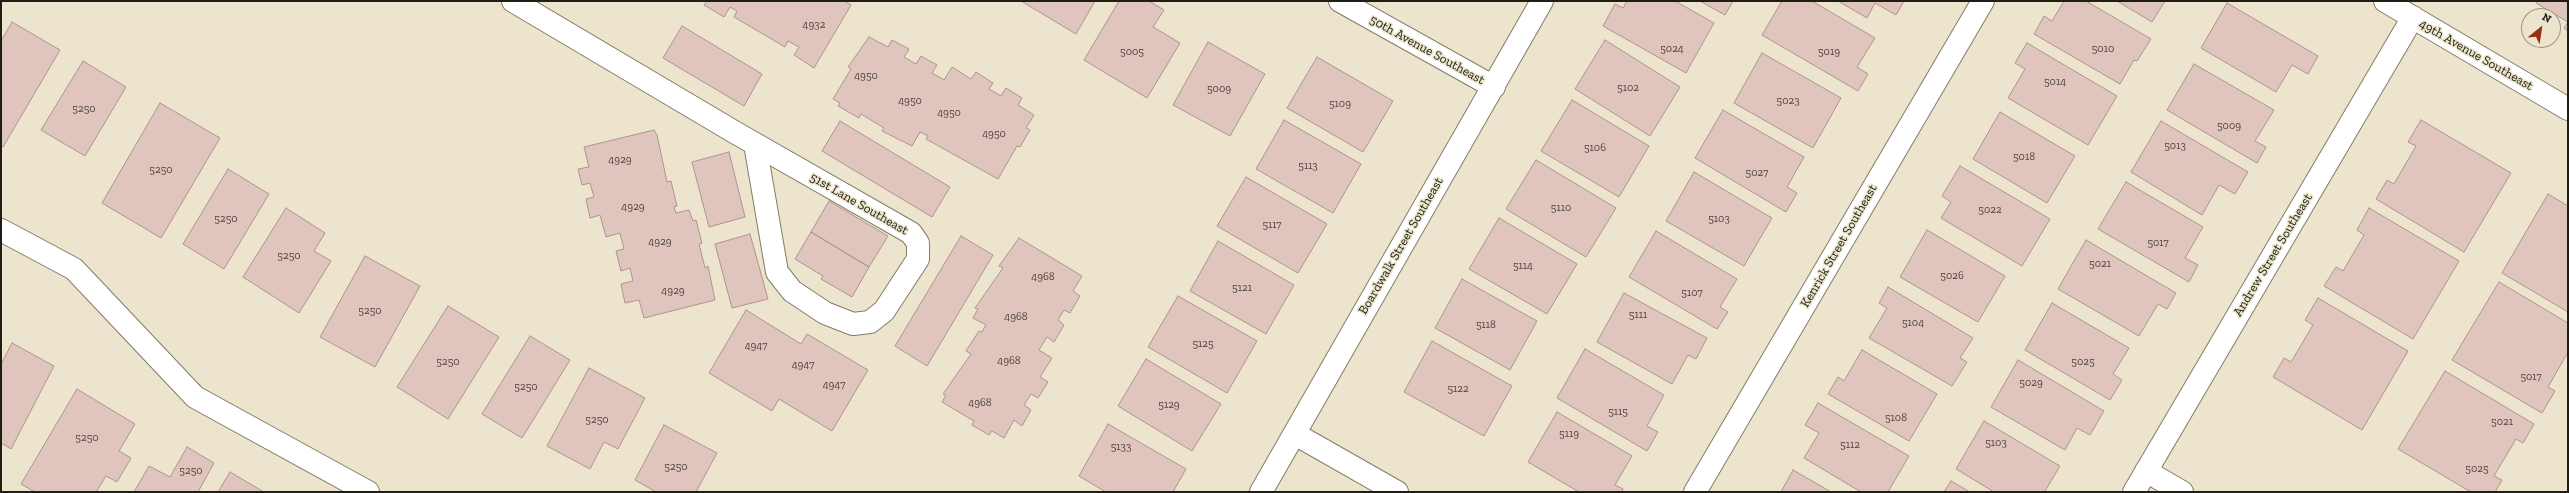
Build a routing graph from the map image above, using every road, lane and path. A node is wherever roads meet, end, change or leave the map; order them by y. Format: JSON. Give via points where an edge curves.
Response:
{"nodes":[{"id":1,"x":513,"y":1,"type":"edge"},
{"id":2,"x":1340,"y":1,"type":"edge"},
{"id":3,"x":1542,"y":1,"type":"edge"},
{"id":4,"x":1983,"y":1,"type":"edge"},
{"id":5,"x":2385,"y":1,"type":"edge"},
{"id":6,"x":2413,"y":18,"type":"junction"},
{"id":7,"x":1494,"y":86,"type":"junction"},
{"id":8,"x":2568,"y":109,"type":"edge"},
{"id":9,"x":755,"y":144,"type":"junction"},
{"id":10,"x":1,"y":230,"type":"edge"},
{"id":11,"x":1295,"y":434,"type":"junction"},
{"id":12,"x":2146,"y":471,"type":"junction"},
{"id":13,"x":368,"y":492,"type":"edge"},
{"id":14,"x":1261,"y":492,"type":"edge"},
{"id":15,"x":1397,"y":492,"type":"edge"},
{"id":16,"x":1695,"y":492,"type":"edge"},
{"id":17,"x":2134,"y":492,"type":"edge"},
{"id":18,"x":2182,"y":492,"type":"edge"}],
"edges":[{"from":1,"to":9,"type":"street","name":"51st Lane Southeast"},
{"from":2,"to":7,"type":"street","name":"50th Avenue Southeast"},
{"from":3,"to":7,"type":"street","name":"Boardwalk Street Southeast"},
{"from":4,"to":16,"type":"street","name":"Kenrick Street Southeast"},
{"from":5,"to":6,"type":"street","name":"49th Avenue Southeast"},
{"from":6,"to":8,"type":"street","name":"49th Avenue Southeast"},
{"from":6,"to":12,"type":"street","name":"Andrew Street Southeast"},
{"from":7,"to":11,"type":"street","name":"Boardwalk Street Southeast"},
{"from":9,"to":9,"type":"street","name":"51st Lane Southeast","via":[[777,272],[792,291],[825,313],[853,324],[870,322],[884,310],[918,259],[918,243],[911,233]]},
{"from":10,"to":13,"type":"street","via":[[74,269],[196,397]]},
{"from":11,"to":14,"type":"street","name":"Boardwalk Street Southeast"},
{"from":11,"to":15,"type":"street"},
{"from":12,"to":17,"type":"street","name":"Andrew Street Southeast"},
{"from":12,"to":18,"type":"street"}]}
